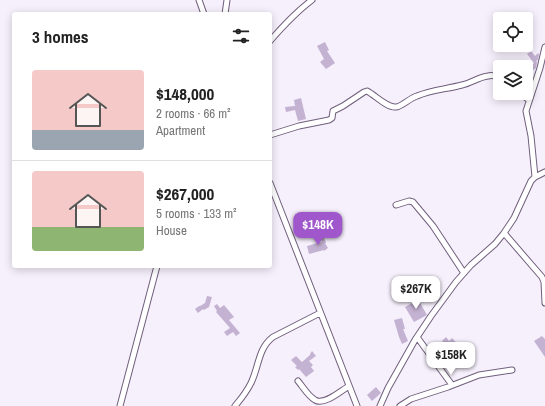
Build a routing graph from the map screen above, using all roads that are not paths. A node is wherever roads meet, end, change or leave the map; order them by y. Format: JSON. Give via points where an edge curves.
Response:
{"nodes":[{"id":1,"x":198,"y":0,"type":"edge"},
{"id":2,"x":227,"y":0,"type":"edge"},
{"id":3,"x":312,"y":0,"type":"edge"},
{"id":4,"x":203,"y":12,"type":"edge"},
{"id":5,"x":225,"y":12,"type":"edge"},
{"id":6,"x":272,"y":39,"type":"edge"},
{"id":7,"x":545,"y":47,"type":"edge"},
{"id":8,"x":493,"y":75,"type":"edge"},
{"id":9,"x":533,"y":88,"type":"edge"},
{"id":10,"x":529,"y":100,"type":"edge"},
{"id":11,"x":272,"y":135,"type":"edge"},
{"id":12,"x":545,"y":172,"type":"edge"},
{"id":13,"x":535,"y":177,"type":"junction"},
{"id":14,"x":272,"y":188,"type":"edge"},
{"id":15,"x":396,"y":205,"type":"dead end"},
{"id":16,"x":504,"y":233,"type":"junction"},
{"id":17,"x":156,"y":268,"type":"edge"},
{"id":18,"x":464,"y":273,"type":"junction"},
{"id":19,"x":545,"y":303,"type":"edge"},
{"id":20,"x":320,"y":313,"type":"junction"},
{"id":21,"x":417,"y":337,"type":"junction"},
{"id":22,"x":512,"y":370,"type":"dead end"},
{"id":23,"x":298,"y":381,"type":"dead end"},
{"id":24,"x":452,"y":385,"type":"junction"},
{"id":25,"x":349,"y":386,"type":"junction"},
{"id":26,"x":120,"y":406,"type":"edge"},
{"id":27,"x":236,"y":406,"type":"edge"},
{"id":28,"x":357,"y":406,"type":"edge"},
{"id":29,"x":380,"y":406,"type":"edge"},
{"id":30,"x":400,"y":406,"type":"edge"}],
"edges":[{"from":1,"to":4,"type":"street"},
{"from":2,"to":5,"type":"street"},
{"from":3,"to":6,"type":"street"},
{"from":7,"to":9,"type":"street"},
{"from":8,"to":11,"type":"street","via":[[424,93],[396,108],[367,91],[333,111],[329,120]]},
{"from":10,"to":13,"type":"street","via":[[526,112]]},
{"from":12,"to":13,"type":"street"},
{"from":13,"to":16,"type":"street"},
{"from":14,"to":20,"type":"street"},
{"from":15,"to":18,"type":"street","via":[[409,200],[413,202],[433,226]]},
{"from":16,"to":18,"type":"street"},
{"from":16,"to":19,"type":"street","via":[[542,277]]},
{"from":17,"to":26,"type":"street"},
{"from":18,"to":21,"type":"street"},
{"from":20,"to":25,"type":"street"},
{"from":20,"to":27,"type":"street","via":[[266,343],[251,384]]},
{"from":21,"to":24,"type":"street"},
{"from":21,"to":29,"type":"street"},
{"from":22,"to":24,"type":"street","via":[[479,374]]},
{"from":23,"to":25,"type":"street","via":[[311,397],[320,402]]},
{"from":24,"to":30,"type":"street","via":[[411,399]]},
{"from":25,"to":28,"type":"street"}]}
